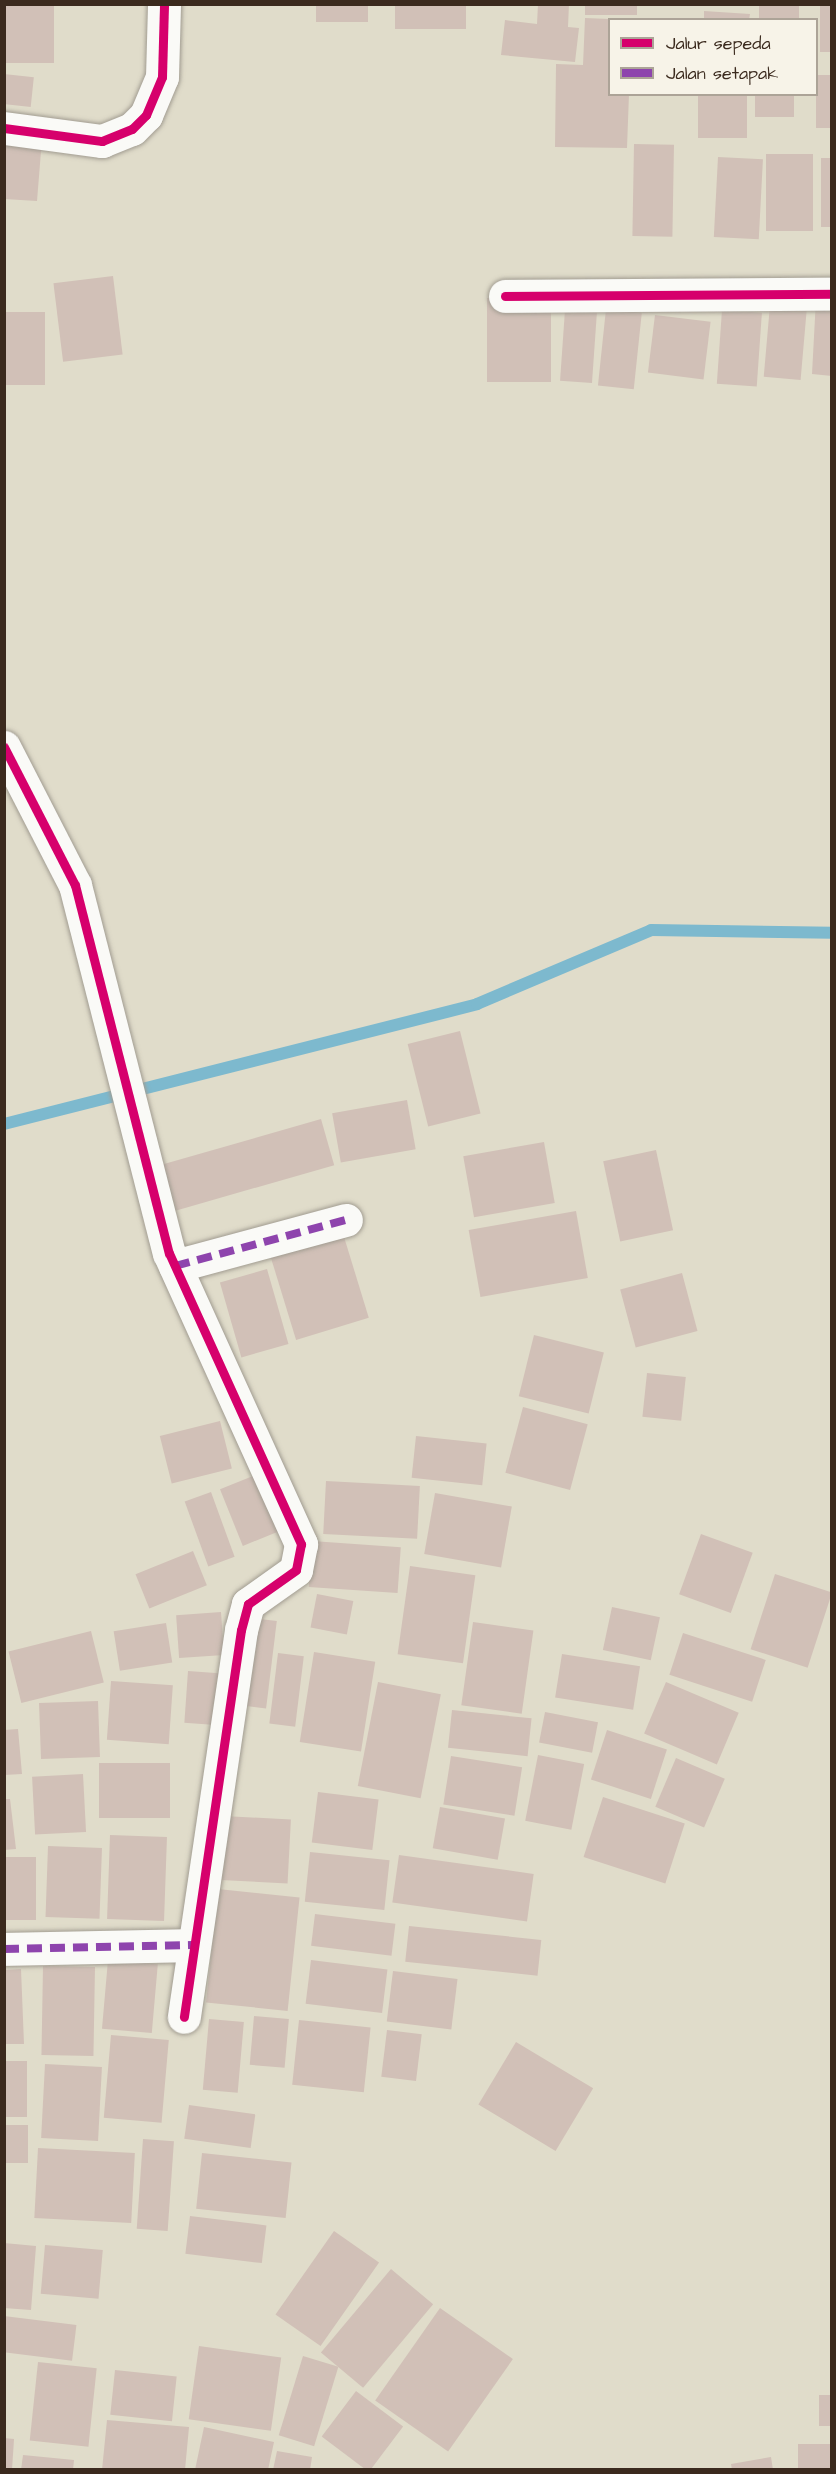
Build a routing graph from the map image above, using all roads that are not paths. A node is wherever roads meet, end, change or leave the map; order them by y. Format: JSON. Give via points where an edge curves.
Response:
{"nodes":[{"id":1,"x":164,"y":4,"type":"edge"},
{"id":2,"x":4,"y":128,"type":"edge"},
{"id":3,"x":831,"y":294,"type":"edge"},
{"id":4,"x":505,"y":296,"type":"dead end"},
{"id":5,"x":4,"y":747,"type":"edge"},
{"id":6,"x":346,"y":1220,"type":"dead end"},
{"id":7,"x":175,"y":1266,"type":"junction"},
{"id":8,"x":193,"y":1945,"type":"junction"},
{"id":9,"x":4,"y":1949,"type":"edge"},
{"id":10,"x":184,"y":2018,"type":"dead end"}],
"edges":[{"from":1,"to":2,"type":"street","via":[[162,78],[146,115],[132,129],[102,141]]},
{"from":3,"to":4,"type":"street"},
{"from":5,"to":7,"type":"street","via":[[75,885]]},
{"from":6,"to":7,"type":"street"},
{"from":7,"to":8,"type":"street","via":[[293,1525],[302,1557],[296,1570],[248,1604]]},
{"from":8,"to":9,"type":"street"},
{"from":8,"to":10,"type":"street"}]}
